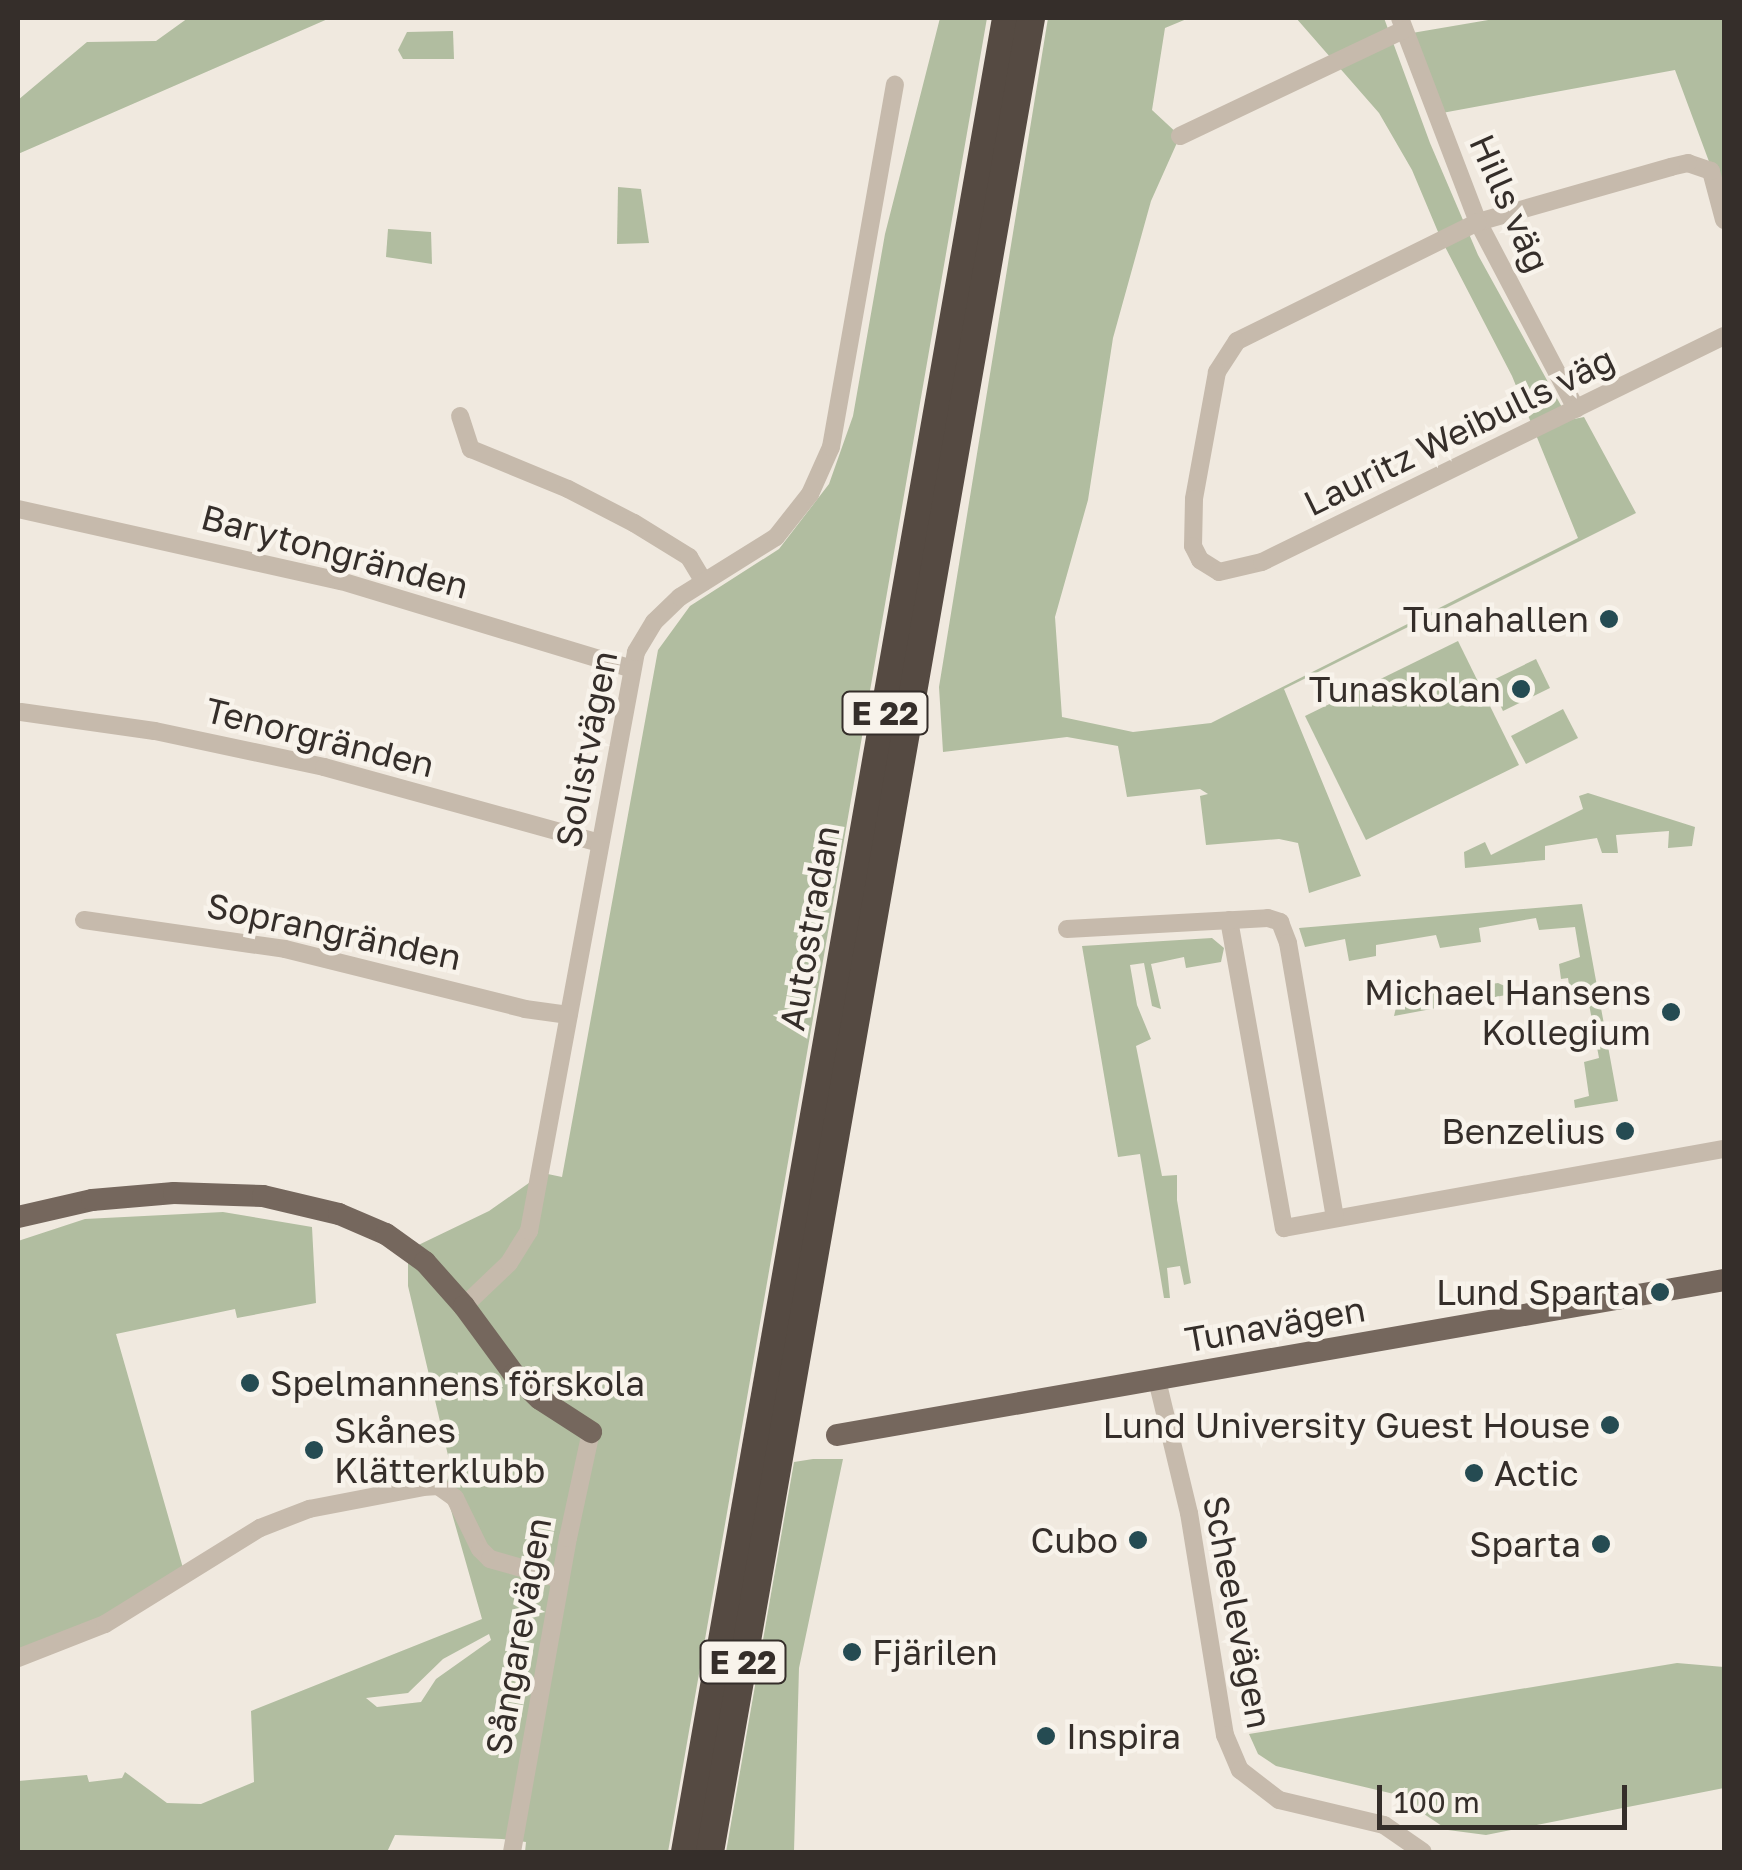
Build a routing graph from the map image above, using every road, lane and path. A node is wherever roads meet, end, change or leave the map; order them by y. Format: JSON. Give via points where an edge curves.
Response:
{"nodes":[{"id":1,"x":1006,"y":18,"type":"edge"},
{"id":2,"x":1031,"y":18,"type":"edge"},
{"id":3,"x":1401,"y":24,"type":"edge"},
{"id":4,"x":895,"y":85,"type":"dead end"},
{"id":5,"x":1180,"y":136,"type":"dead end"},
{"id":6,"x":1724,"y":220,"type":"edge"},
{"id":7,"x":1478,"y":222,"type":"junction"},
{"id":8,"x":1724,"y":336,"type":"edge"},
{"id":9,"x":1576,"y":410,"type":"junction"},
{"id":10,"x":460,"y":416,"type":"dead end"},
{"id":11,"x":18,"y":509,"type":"edge"},
{"id":12,"x":704,"y":582,"type":"junction"},
{"id":13,"x":632,"y":669,"type":"junction"},
{"id":14,"x":22,"y":712,"type":"dead end"},
{"id":15,"x":600,"y":844,"type":"junction"},
{"id":16,"x":84,"y":920,"type":"dead end"},
{"id":17,"x":1229,"y":920,"type":"junction"},
{"id":18,"x":1067,"y":929,"type":"dead end"},
{"id":19,"x":569,"y":1015,"type":"junction"},
{"id":20,"x":1724,"y":1150,"type":"edge"},
{"id":21,"x":18,"y":1217,"type":"edge"},
{"id":22,"x":1334,"y":1218,"type":"junction"},
{"id":23,"x":1724,"y":1280,"type":"edge"},
{"id":24,"x":464,"y":1306,"type":"junction"},
{"id":25,"x":1157,"y":1380,"type":"junction"},
{"id":26,"x":776,"y":1407,"type":"junction"},
{"id":27,"x":592,"y":1432,"type":"joint"},
{"id":28,"x":837,"y":1435,"type":"dead end"},
{"id":29,"x":764,"y":1472,"type":"junction"},
{"id":30,"x":560,"y":1579,"type":"junction"},
{"id":31,"x":18,"y":1658,"type":"edge"},
{"id":32,"x":512,"y":1852,"type":"edge"},
{"id":33,"x":685,"y":1852,"type":"edge"},
{"id":34,"x":710,"y":1852,"type":"edge"},
{"id":35,"x":1424,"y":1852,"type":"edge"}],
"edges":[{"from":1,"to":26,"type":"highway","name":"Autostradan","number":"E 22"},
{"from":2,"to":26,"type":"highway","name":"Autostradan","number":"E 22"},
{"from":3,"to":5,"type":"street"},
{"from":3,"to":7,"type":"street","name":"Hills väg"},
{"from":4,"to":12,"type":"street","name":"Solistvägen","via":[[831,447],[810,494],[776,537]]},
{"from":6,"to":7,"type":"street","via":[[1711,172],[1688,163]]},
{"from":7,"to":9,"type":"street","name":"Hills väg"},
{"from":7,"to":9,"type":"street","name":"Lauritz Weibulls väg","via":[[1237,341],[1224,354],[1190,534],[1200,560],[1228,574],[1294,548]]},
{"from":8,"to":9,"type":"street","name":"Lauritz Weibulls väg"},
{"from":10,"to":12,"type":"street","via":[[472,449],[630,520],[689,557]]},
{"from":11,"to":13,"type":"street","name":"Barytongränden","via":[[341,580]]},
{"from":12,"to":13,"type":"street","name":"Solistvägen","via":[[654,622]]},
{"from":13,"to":15,"type":"street","name":"Solistvägen"},
{"from":14,"to":15,"type":"street","name":"Tenorgränden","via":[[155,731],[324,767]]},
{"from":15,"to":19,"type":"street","name":"Solistvägen"},
{"from":16,"to":19,"type":"street","name":"Soprangränden","via":[[285,950]]},
{"from":17,"to":18,"type":"street"},
{"from":17,"to":22,"type":"street","via":[[1274,918],[1288,943]]},
{"from":17,"to":22,"type":"street","via":[[1284,1228]]},
{"from":19,"to":24,"type":"street","name":"Solistvägen","via":[[529,1231],[508,1263]]},
{"from":20,"to":22,"type":"street"},
{"from":21,"to":24,"type":"main road","via":[[92,1200],[174,1193],[304,1204],[386,1234],[425,1262]]},
{"from":23,"to":25,"type":"main road","name":"Tunavägen"},
{"from":24,"to":27,"type":"main road","via":[[523,1383]]},
{"from":25,"to":28,"type":"main road","name":"Tunavägen"},
{"from":25,"to":35,"type":"street","name":"Scheelevägen","via":[[1188,1513],[1225,1735],[1240,1770],[1279,1800],[1384,1825]]},
{"from":26,"to":29,"type":"highway","name":"Autostradan","number":"E 22"},
{"from":27,"to":30,"type":"street","name":"Sångarevägen"},
{"from":29,"to":33,"type":"highway","name":"Autostradan","number":"E 22"},
{"from":29,"to":34,"type":"highway","name":"Autostradan","number":"E 22"},
{"from":30,"to":31,"type":"street","via":[[490,1558],[455,1498],[438,1486],[423,1487],[309,1509],[260,1528],[105,1624]]},
{"from":30,"to":32,"type":"street","name":"Sångarevägen"}]}
